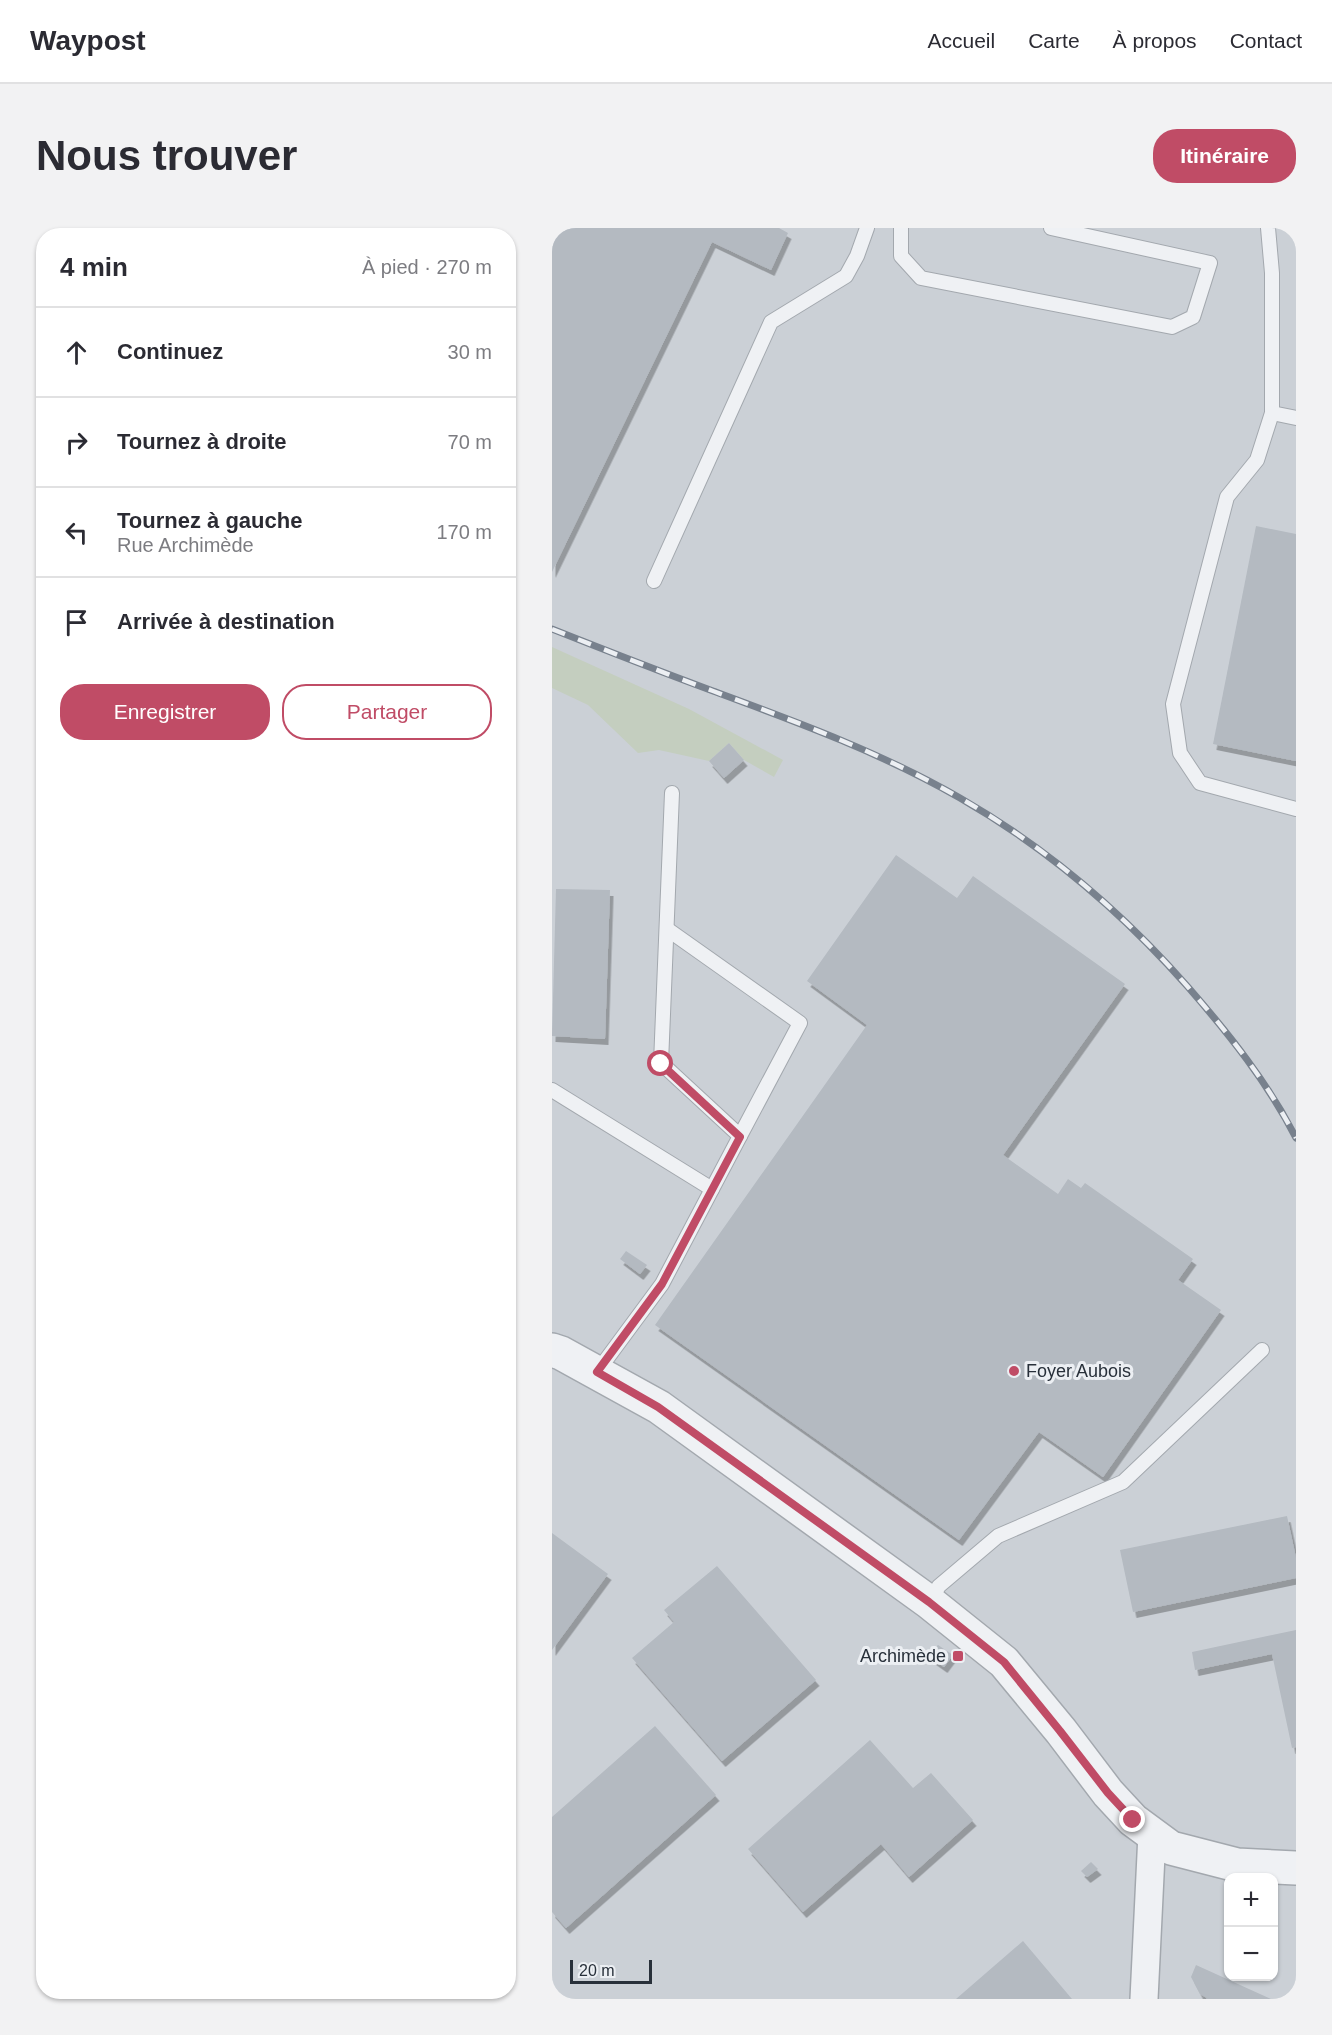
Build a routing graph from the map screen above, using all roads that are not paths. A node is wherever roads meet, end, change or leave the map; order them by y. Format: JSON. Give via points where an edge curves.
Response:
{"nodes":[{"id":1,"x":867,"y":228,"type":"edge"},
{"id":2,"x":901,"y":228,"type":"edge"},
{"id":3,"x":1051,"y":228,"type":"edge"},
{"id":4,"x":1268,"y":228,"type":"edge"},
{"id":5,"x":1272,"y":413,"type":"junction"},
{"id":6,"x":1296,"y":418,"type":"edge"},
{"id":7,"x":654,"y":581,"type":"dead end"},
{"id":8,"x":672,"y":793,"type":"dead end"},
{"id":9,"x":1296,"y":809,"type":"edge"},
{"id":10,"x":667,"y":928,"type":"junction"},
{"id":11,"x":552,"y":1089,"type":"edge"},
{"id":12,"x":740,"y":1137,"type":"junction"},
{"id":13,"x":712,"y":1189,"type":"junction"},
{"id":14,"x":552,"y":1350,"type":"edge"},
{"id":15,"x":1262,"y":1350,"type":"dead end"},
{"id":16,"x":597,"y":1372,"type":"junction"},
{"id":17,"x":929,"y":1602,"type":"junction"},
{"id":18,"x":1152,"y":1834,"type":"junction"},
{"id":19,"x":1296,"y":1868,"type":"edge"},
{"id":20,"x":1144,"y":1999,"type":"edge"}],
"edges":[{"from":1,"to":7,"type":"lane","via":[[846,276],[771,322]]},
{"from":2,"to":3,"type":"lane","via":[[901,255],[921,278],[1172,327],[1193,318],[1210,263]]},
{"from":4,"to":5,"type":"lane","via":[[1272,273]]},
{"from":5,"to":6,"type":"lane"},
{"from":5,"to":9,"type":"lane","via":[[1257,460],[1227,496],[1173,704],[1180,753],[1200,783]]},
{"from":8,"to":10,"type":"lane"},
{"from":10,"to":12,"type":"lane","via":[[661,1064]]},
{"from":10,"to":12,"type":"lane","via":[[800,1023]]},
{"from":11,"to":13,"type":"lane"},
{"from":12,"to":13,"type":"lane"},
{"from":13,"to":16,"type":"lane","via":[[662,1284]]},
{"from":14,"to":16,"type":"street"},
{"from":15,"to":17,"type":"lane","via":[[1123,1482],[998,1536],[939,1586]]},
{"from":16,"to":17,"type":"street","via":[[658,1407]]},
{"from":17,"to":18,"type":"street","via":[[1004,1662],[1108,1793]]},
{"from":18,"to":19,"type":"street","via":[[1171,1848],[1200,1856],[1237,1864]]},
{"from":18,"to":20,"type":"street"}]}
